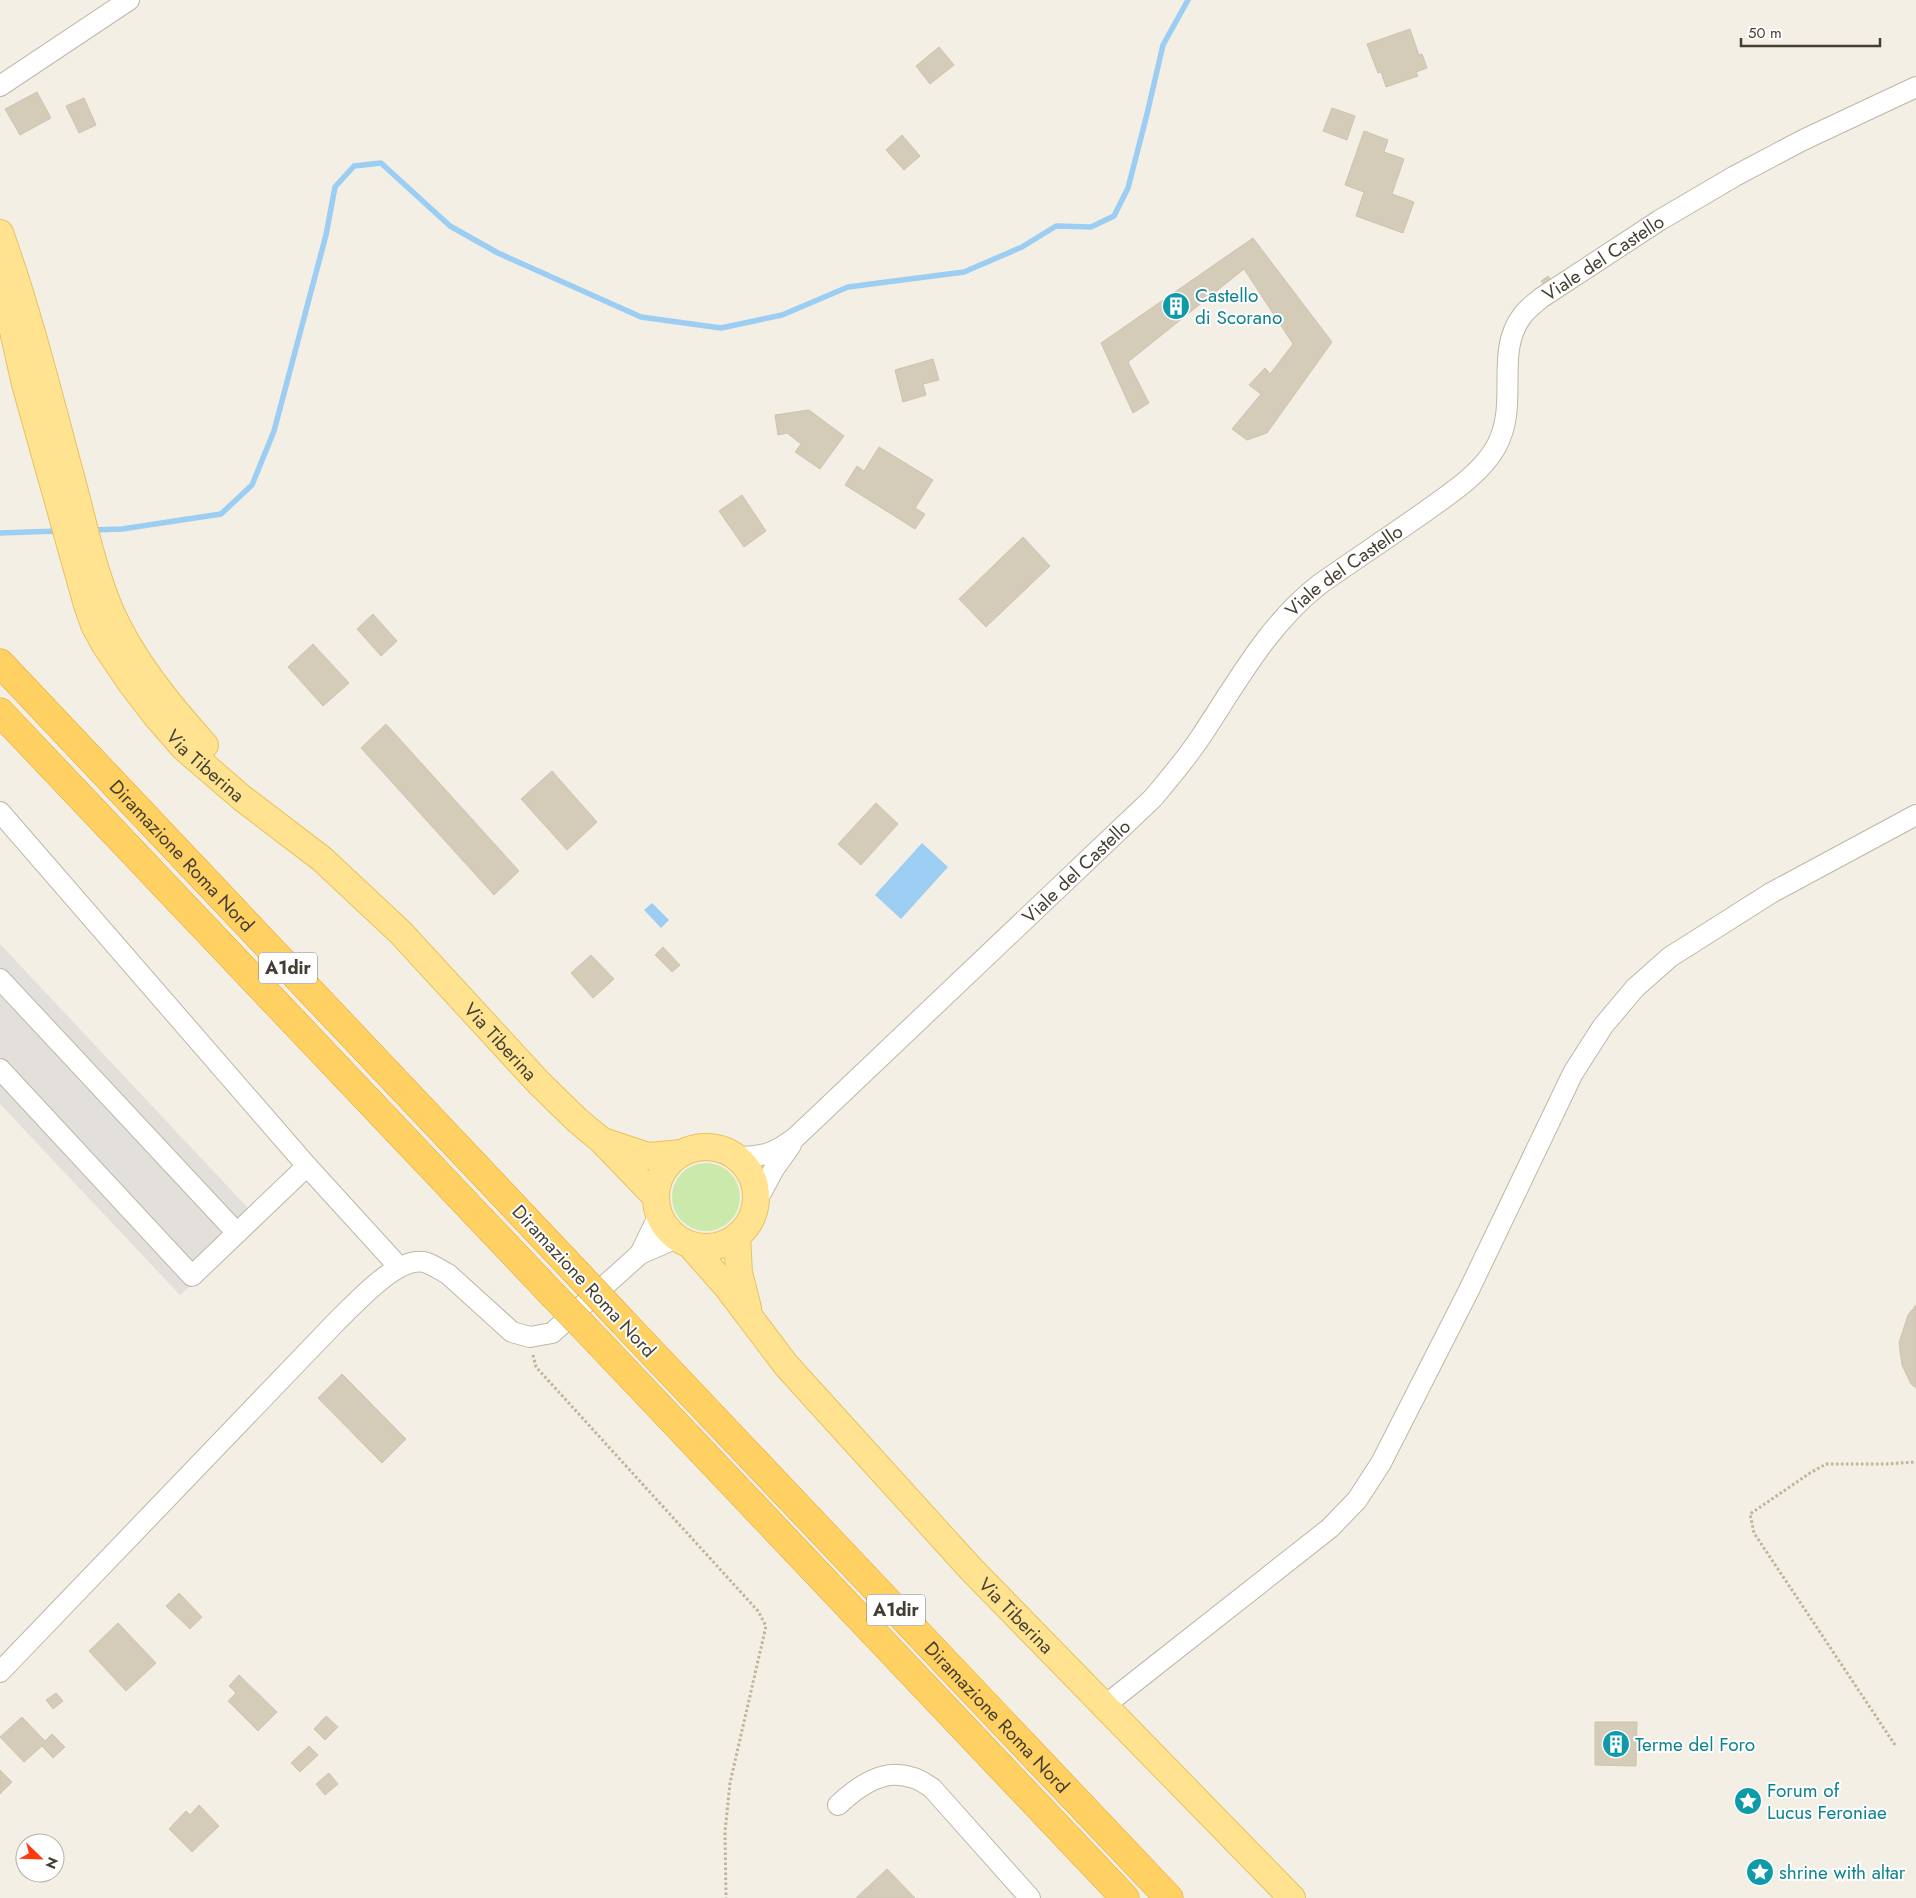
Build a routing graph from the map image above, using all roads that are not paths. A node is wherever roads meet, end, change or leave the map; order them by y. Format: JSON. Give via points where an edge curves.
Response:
{"nodes":[{"id":1,"x":129,"y":0,"type":"edge"},
{"id":2,"x":0,"y":86,"type":"edge"},
{"id":3,"x":1916,"y":87,"type":"edge"},
{"id":4,"x":0,"y":233,"type":"edge"},
{"id":5,"x":0,"y":273,"type":"edge"},
{"id":6,"x":66,"y":497,"type":"junction"},
{"id":7,"x":0,"y":663,"type":"edge"},
{"id":8,"x":0,"y":712,"type":"edge"},
{"id":9,"x":0,"y":812,"type":"edge"},
{"id":10,"x":1916,"y":815,"type":"edge"},
{"id":11,"x":0,"y":979,"type":"edge"},
{"id":12,"x":0,"y":1069,"type":"edge"},
{"id":13,"x":796,"y":1138,"type":"junction"},
{"id":14,"x":601,"y":1140,"type":"junction"},
{"id":15,"x":682,"y":1153,"type":"junction"},
{"id":16,"x":735,"y":1157,"type":"junction"},
{"id":17,"x":307,"y":1166,"type":"junction"},
{"id":18,"x":755,"y":1204,"type":"junction"},
{"id":19,"x":657,"y":1206,"type":"junction"},
{"id":20,"x":237,"y":1233,"type":"junction"},
{"id":21,"x":737,"y":1236,"type":"junction"},
{"id":22,"x":684,"y":1241,"type":"junction"},
{"id":23,"x":640,"y":1254,"type":"junction"},
{"id":24,"x":399,"y":1267,"type":"junction"},
{"id":25,"x":752,"y":1321,"type":"junction"},
{"id":26,"x":0,"y":1672,"type":"edge"},
{"id":27,"x":1104,"y":1706,"type":"junction"},
{"id":28,"x":838,"y":1805,"type":"dead end"},
{"id":29,"x":1030,"y":1898,"type":"edge"},
{"id":30,"x":1124,"y":1898,"type":"edge"},
{"id":31,"x":1169,"y":1898,"type":"edge"},
{"id":32,"x":1292,"y":1898,"type":"edge"}],
"edges":[{"from":1,"to":2,"type":"street"},
{"from":3,"to":13,"type":"street","name":"Viale del Castello","via":[[1803,140],[1700,196],[1528,308],[1510,341],[1505,422],[1498,442],[1484,463],[1438,502],[1307,595],[1264,642],[1199,740],[1152,798]]},
{"from":4,"to":6,"type":"main road","via":[[24,304]]},
{"from":5,"to":6,"type":"main road","via":[[25,384]]},
{"from":6,"to":14,"type":"main road","name":"Via Tiberina","via":[[84,565],[122,633],[171,705],[228,770],[401,933],[545,1089]]},
{"from":7,"to":31,"type":"highway","name":"Diramazione Roma Nord","number":"A1dir","bridge":true},
{"from":8,"to":30,"type":"highway","name":"Diramazione Roma Nord","number":"A1dir","bridge":true},
{"from":9,"to":17,"type":"street"},
{"from":10,"to":27,"type":"street","via":[[1771,893],[1670,957],[1635,988],[1603,1026],[1573,1072],[1425,1377],[1381,1464],[1357,1500],[1330,1528]]},
{"from":11,"to":20,"type":"street"},
{"from":12,"to":20,"type":"street","via":[[192,1276]]},
{"from":13,"to":16,"type":"street","via":[[770,1154]]},
{"from":13,"to":18,"type":"street"},
{"from":14,"to":15,"type":"main road","via":[[641,1154]]},
{"from":14,"to":19,"type":"main road"},
{"from":15,"to":16,"type":"main road","via":[[709,1147]]},
{"from":15,"to":19,"type":"main road","via":[[663,1171],[658,1184]]},
{"from":16,"to":18,"type":"main road","via":[[751,1177]]},
{"from":17,"to":20,"type":"street"},
{"from":17,"to":24,"type":"street"},
{"from":18,"to":21,"type":"main road","via":[[749,1221]]},
{"from":19,"to":22,"type":"main road","via":[[666,1228]]},
{"from":19,"to":23,"type":"street"},
{"from":21,"to":22,"type":"main road","via":[[722,1244],[706,1247]]},
{"from":21,"to":25,"type":"main road","via":[[739,1272]]},
{"from":22,"to":23,"type":"street"},
{"from":22,"to":25,"type":"main road","name":"Via Tiberina","via":[[727,1287]]},
{"from":23,"to":24,"type":"street","via":[[552,1333],[530,1337],[512,1332],[436,1267],[423,1262]]},
{"from":24,"to":26,"type":"street","via":[[337,1321]]},
{"from":25,"to":27,"type":"main road","name":"Via Tiberina","via":[[786,1365],[971,1569]]},
{"from":27,"to":32,"type":"main road","name":"Via Tiberina"},
{"from":28,"to":29,"type":"street","via":[[867,1782],[892,1774],[912,1776],[932,1788]]}]}
